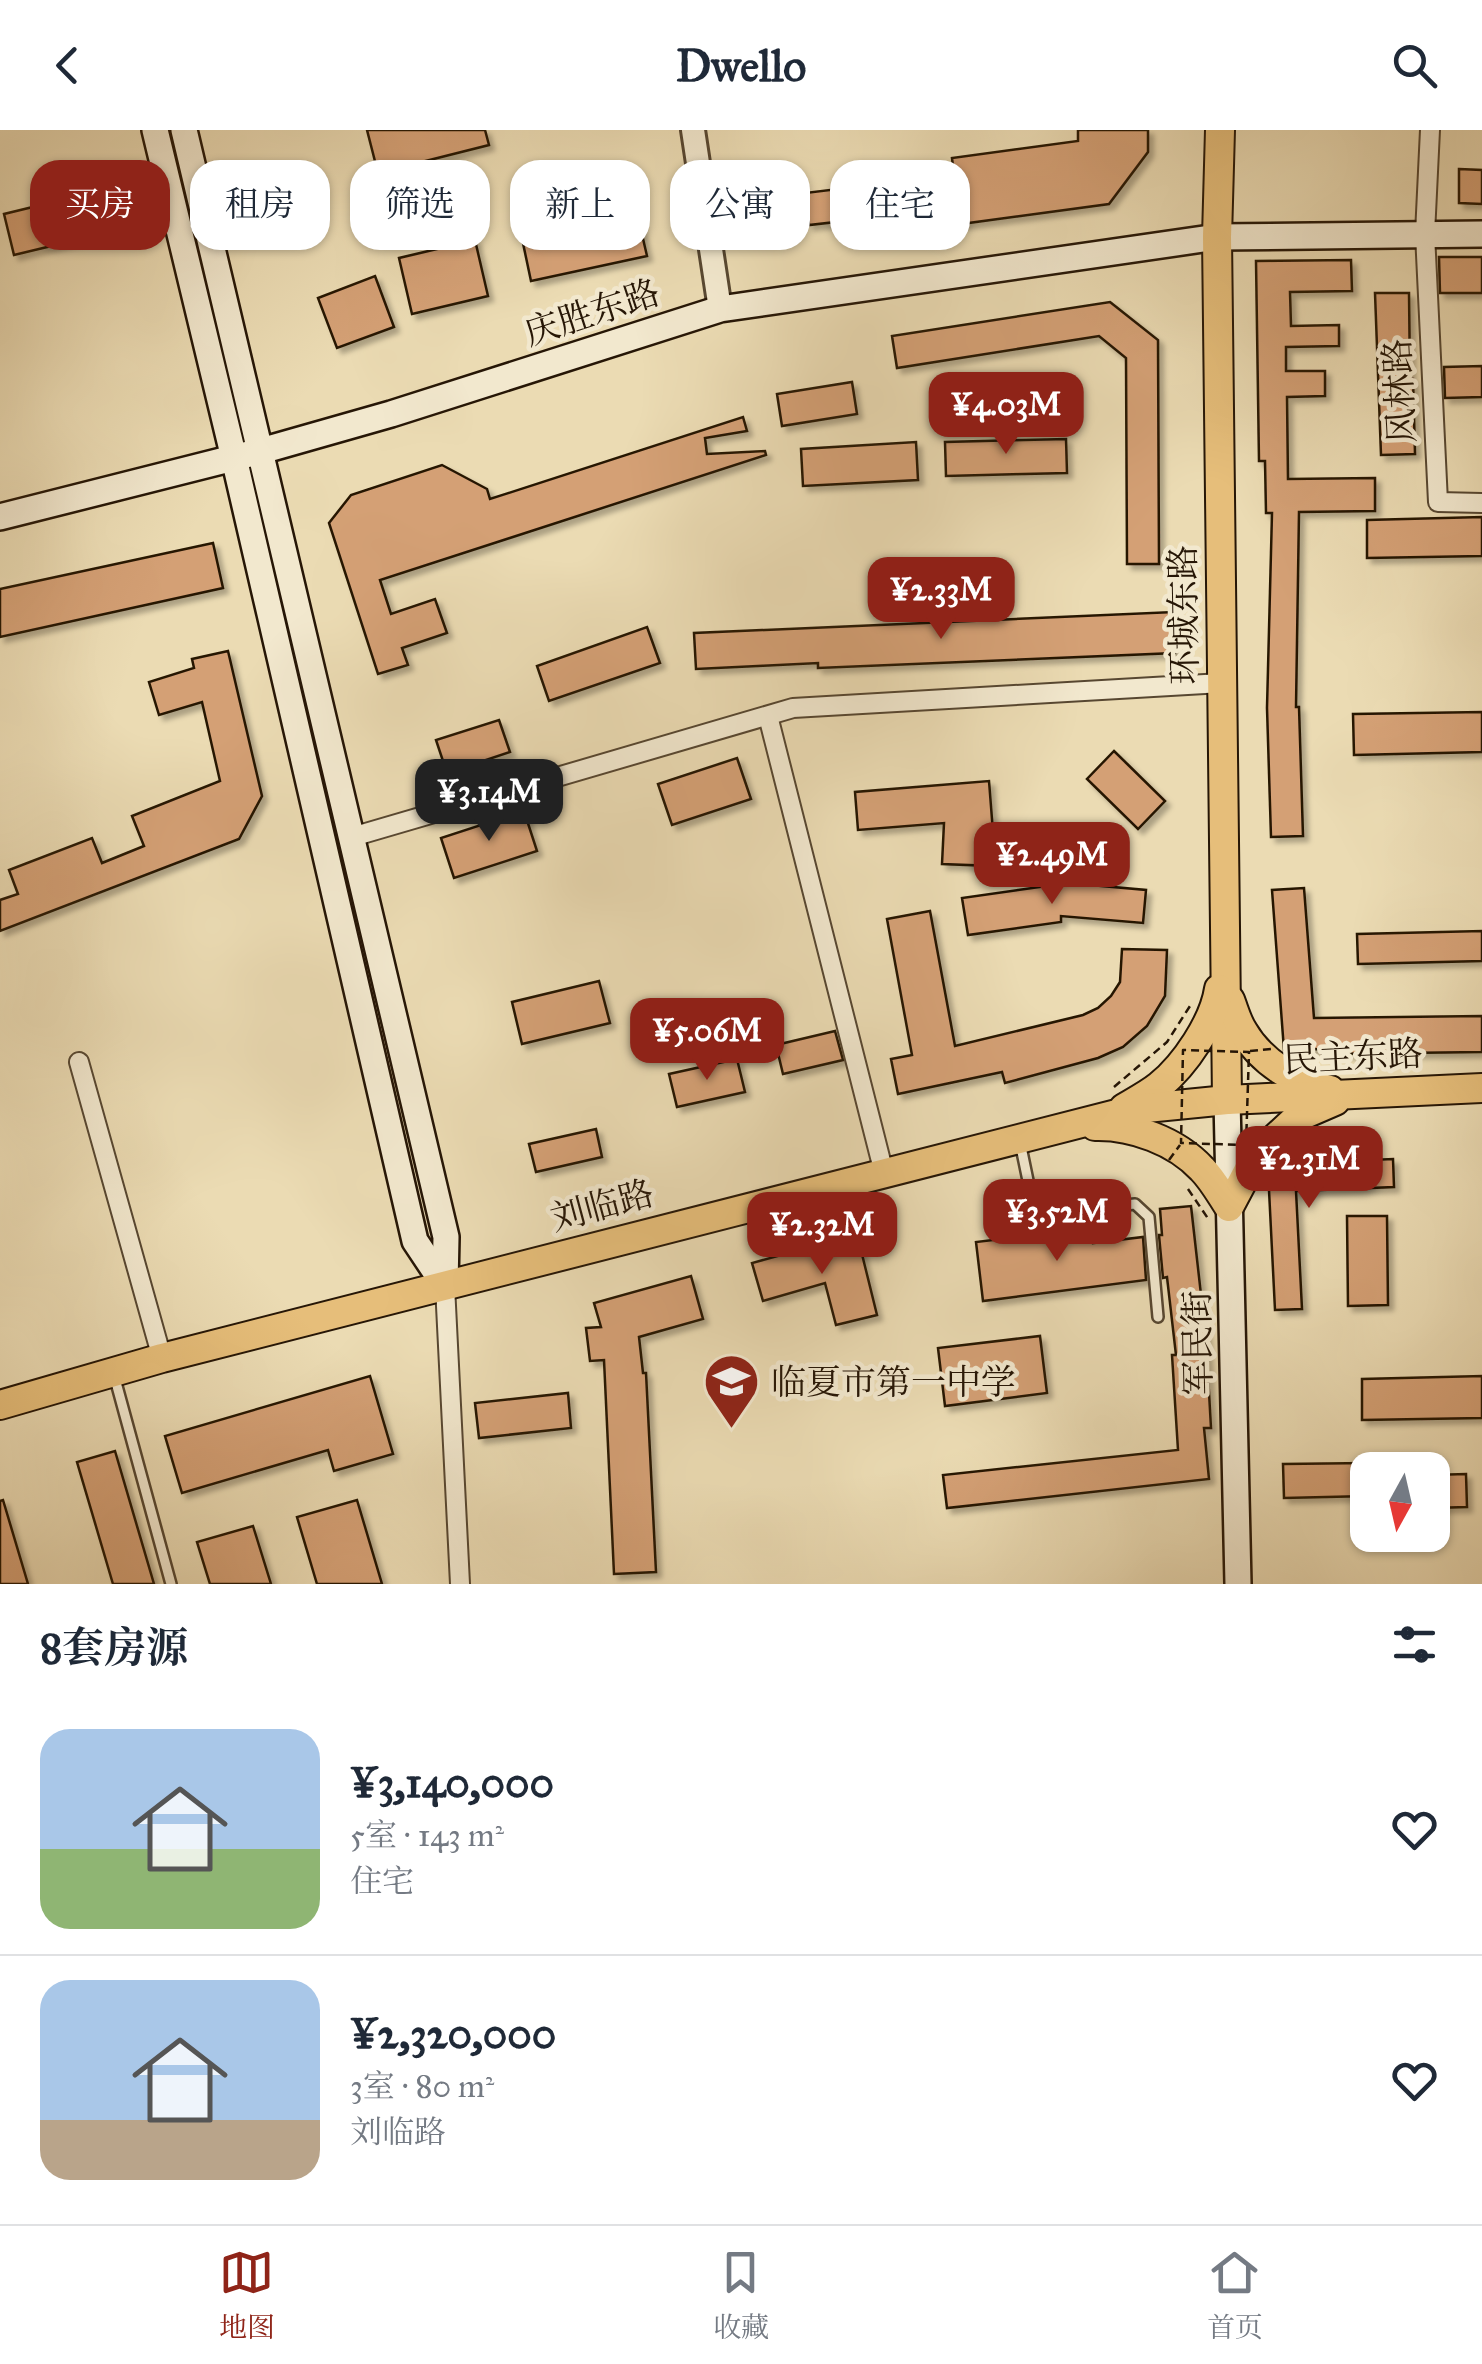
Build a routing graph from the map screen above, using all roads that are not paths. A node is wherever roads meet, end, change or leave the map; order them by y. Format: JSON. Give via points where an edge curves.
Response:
{"nodes":[{"id":1,"x":155,"y":130,"type":"edge"},
{"id":2,"x":184,"y":130,"type":"edge"},
{"id":3,"x":693,"y":130,"type":"edge"},
{"id":4,"x":1220,"y":130,"type":"edge"},
{"id":5,"x":1430,"y":130,"type":"edge"},
{"id":6,"x":1426,"y":234,"type":"junction"},
{"id":7,"x":1482,"y":234,"type":"edge"},
{"id":8,"x":1217,"y":236,"type":"junction"},
{"id":9,"x":720,"y":309,"type":"junction"},
{"id":10,"x":260,"y":452,"type":"junction"},
{"id":11,"x":234,"y":458,"type":"junction"},
{"id":12,"x":1482,"y":503,"type":"edge"},
{"id":13,"x":0,"y":518,"type":"edge"},
{"id":14,"x":1222,"y":683,"type":"junction"},
{"id":15,"x":768,"y":716,"type":"junction"},
{"id":16,"x":352,"y":837,"type":"junction"},
{"id":17,"x":1226,"y":948,"type":"junction"},
{"id":18,"x":79,"y":1062,"type":"dead end"},
{"id":19,"x":1482,"y":1088,"type":"edge"},
{"id":20,"x":1350,"y":1094,"type":"junction"},
{"id":21,"x":1227,"y":1100,"type":"junction"},
{"id":22,"x":1068,"y":1126,"type":"junction"},
{"id":23,"x":1019,"y":1139,"type":"junction"},
{"id":24,"x":884,"y":1173,"type":"junction"},
{"id":25,"x":1220,"y":1214,"type":"junction"},
{"id":26,"x":445,"y":1286,"type":"junction"},
{"id":27,"x":1158,"y":1317,"type":"dead end"},
{"id":28,"x":162,"y":1358,"type":"junction"},
{"id":29,"x":113,"y":1372,"type":"junction"},
{"id":30,"x":0,"y":1405,"type":"edge"},
{"id":31,"x":172,"y":1584,"type":"edge"},
{"id":32,"x":460,"y":1584,"type":"edge"},
{"id":33,"x":1238,"y":1584,"type":"edge"}],
"edges":[{"from":1,"to":11,"type":"main road"},
{"from":2,"to":10,"type":"main road"},
{"from":3,"to":9,"type":"street"},
{"from":4,"to":8,"type":"main road","name":"环城东路"},
{"from":5,"to":6,"type":"street"},
{"from":6,"to":7,"type":"main road","name":"庆胜东路"},
{"from":6,"to":8,"type":"main road","name":"庆胜东路"},
{"from":6,"to":12,"type":"street","name":"风林路","via":[[1438,502]]},
{"from":8,"to":9,"type":"main road","name":"庆胜东路"},
{"from":8,"to":14,"type":"main road","name":"环城东路"},
{"from":9,"to":10,"type":"main road","name":"庆胜东路"},
{"from":10,"to":11,"type":"main road","name":"庆胜东路"},
{"from":10,"to":16,"type":"main road"},
{"from":11,"to":13,"type":"main road","name":"庆胜东路"},
{"from":11,"to":26,"type":"main road","via":[[415,1241]]},
{"from":14,"to":15,"type":"street","via":[[793,708]]},
{"from":14,"to":17,"type":"main road","name":"环城东路"},
{"from":15,"to":16,"type":"street"},
{"from":15,"to":24,"type":"street"},
{"from":16,"to":26,"type":"main road","via":[[446,1236]]},
{"from":17,"to":20,"type":"main road","via":[[1227,991],[1243,1031],[1271,1064],[1308,1086]]},
{"from":17,"to":21,"type":"main road","name":"环城东路"},
{"from":17,"to":22,"type":"main road","via":[[1217,999],[1196,1046],[1161,1084],[1132,1103]]},
{"from":18,"to":28,"type":"street"},
{"from":19,"to":20,"type":"main road","name":"民主东路"},
{"from":20,"to":21,"type":"main road","name":"民主东路"},
{"from":20,"to":25,"type":"main road","via":[[1298,1117],[1256,1156]]},
{"from":21,"to":22,"type":"main road","name":"刘临路"},
{"from":21,"to":25,"type":"main road","name":"军民街"},
{"from":22,"to":23,"type":"main road","name":"刘临路"},
{"from":22,"to":25,"type":"main road","via":[[1116,1125],[1162,1139],[1202,1168]]},
{"from":23,"to":24,"type":"main road","name":"刘临路"},
{"from":23,"to":27,"type":"lane","via":[[1038,1211],[1135,1204],[1149,1217]]},
{"from":24,"to":26,"type":"main road","name":"刘临路"},
{"from":25,"to":33,"type":"main road","name":"军民街"},
{"from":26,"to":28,"type":"main road","name":"刘临路"},
{"from":26,"to":32,"type":"street"},
{"from":28,"to":29,"type":"main road","name":"刘临路"},
{"from":29,"to":30,"type":"main road","name":"刘临路"},
{"from":29,"to":31,"type":"lane"}]}
